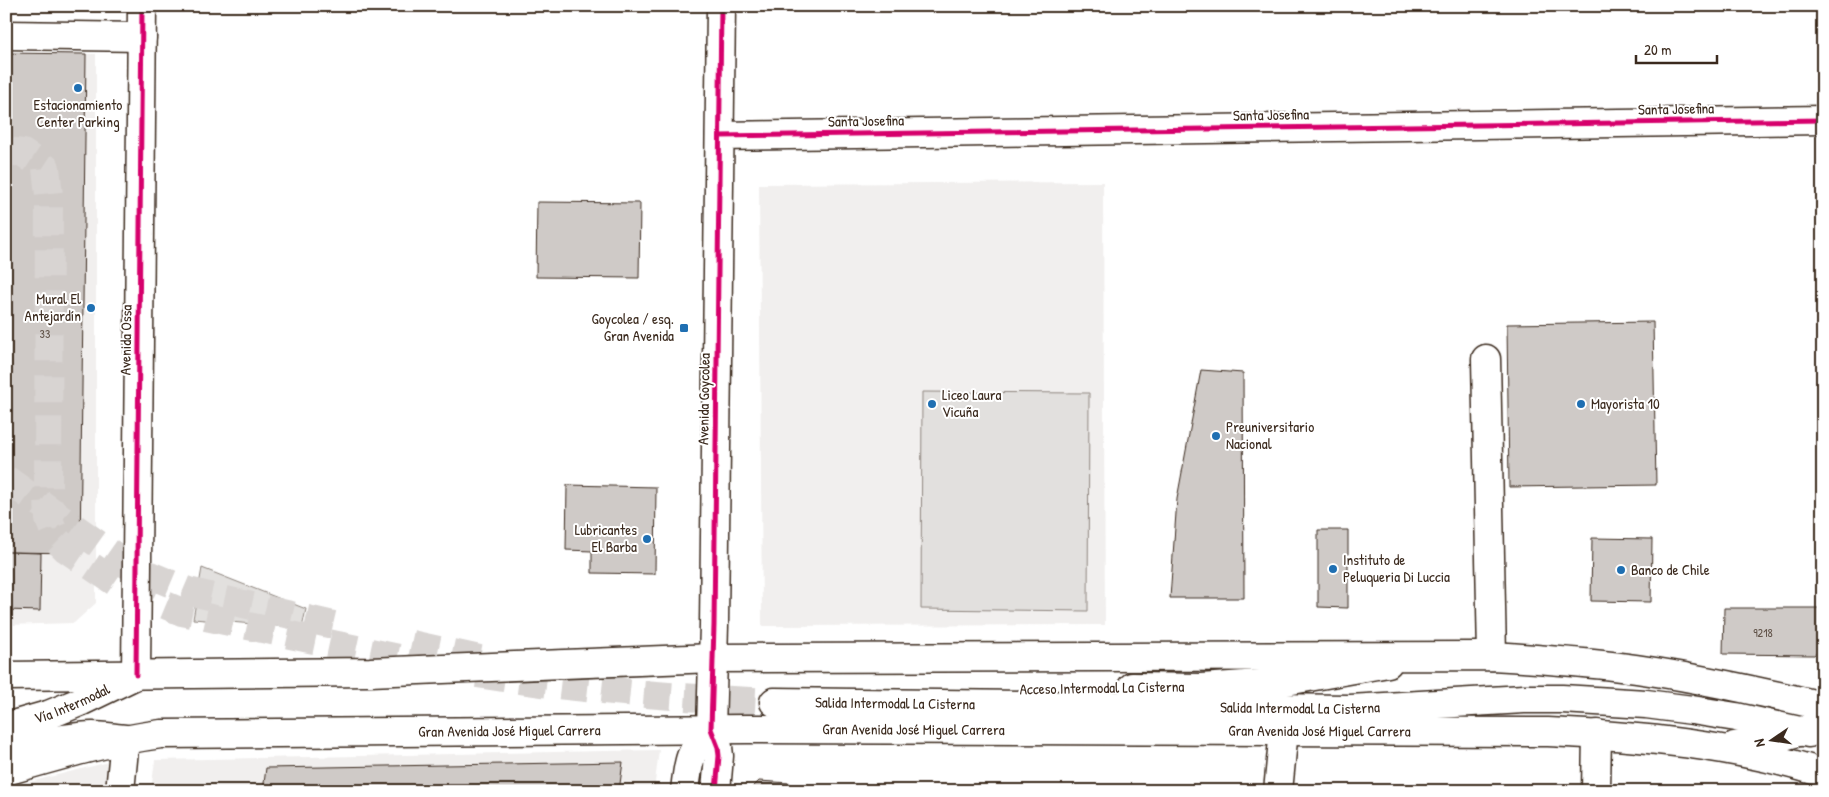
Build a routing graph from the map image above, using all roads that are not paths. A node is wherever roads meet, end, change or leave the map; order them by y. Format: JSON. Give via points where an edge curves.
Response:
{"nodes":[{"id":1,"x":142,"y":6,"type":"edge"},
{"id":2,"x":722,"y":6,"type":"edge"},
{"id":3,"x":6,"y":35,"type":"edge"},
{"id":4,"x":142,"y":37,"type":"junction"},
{"id":5,"x":1823,"y":120,"type":"edge"},
{"id":6,"x":720,"y":136,"type":"junction"},
{"id":7,"x":1486,"y":359,"type":"dead end"},
{"id":8,"x":1428,"y":656,"type":"junction"},
{"id":9,"x":1492,"y":656,"type":"junction"},
{"id":10,"x":713,"y":658,"type":"junction"},
{"id":11,"x":136,"y":674,"type":"junction"},
{"id":12,"x":6,"y":676,"type":"edge"},
{"id":13,"x":773,"y":696,"type":"joint"},
{"id":14,"x":1823,"y":706,"type":"edge"},
{"id":15,"x":6,"y":726,"type":"edge"},
{"id":16,"x":711,"y":729,"type":"junction"},
{"id":17,"x":1284,"y":730,"type":"junction"},
{"id":18,"x":1816,"y":731,"type":"edge"},
{"id":19,"x":1597,"y":734,"type":"junction"},
{"id":20,"x":125,"y":739,"type":"junction"},
{"id":21,"x":1719,"y":749,"type":"junction"},
{"id":22,"x":6,"y":750,"type":"edge"},
{"id":23,"x":6,"y":771,"type":"edge"},
{"id":24,"x":1823,"y":773,"type":"edge"},
{"id":25,"x":120,"y":791,"type":"edge"},
{"id":26,"x":685,"y":791,"type":"edge"},
{"id":27,"x":716,"y":791,"type":"edge"},
{"id":28,"x":1278,"y":791,"type":"edge"},
{"id":29,"x":1596,"y":791,"type":"edge"}],
"edges":[{"from":1,"to":4,"type":"main road","name":"Avenida Ossa"},
{"from":2,"to":6,"type":"main road","name":"Avenida Goycolea"},
{"from":3,"to":4,"type":"main road"},
{"from":4,"to":11,"type":"main road","name":"Avenida Ossa"},
{"from":5,"to":6,"type":"main road","name":"Santa Josefina"},
{"from":6,"to":10,"type":"main road","name":"Avenida Goycolea"},
{"from":7,"to":9,"type":"main road"},
{"from":8,"to":9,"type":"main road"},
{"from":8,"to":10,"type":"main road"},
{"from":8,"to":13,"type":"main road","name":"Acceso Intermodal La Cisterna","via":[[1303,679],[1237,686]]},
{"from":9,"to":14,"type":"main road","via":[[1635,669]]},
{"from":10,"to":11,"type":"main road","via":[[370,672]]},
{"from":10,"to":16,"type":"main road","name":"Avenida Goycolea"},
{"from":11,"to":12,"type":"main road"},
{"from":11,"to":15,"type":"main road","name":"Vía Intermodal","via":[[56,712]]},
{"from":13,"to":18,"type":"main road","name":"Salida Intermodal La Cisterna","via":[[1350,708],[1524,699],[1572,700],[1646,704]]},
{"from":16,"to":17,"type":"main road","name":"Gran Avenida José Miguel Carrera"},
{"from":16,"to":20,"type":"main road","name":"Gran Avenida José Miguel Carrera","via":[[161,734]]},
{"from":16,"to":26,"type":"main road","via":[[690,757]]},
{"from":16,"to":27,"type":"main road","name":"Avenida Goycolea","via":[[719,756]]},
{"from":17,"to":19,"type":"main road","name":"Gran Avenida José Miguel Carrera"},
{"from":17,"to":28,"type":"main road"},
{"from":18,"to":21,"type":"main road"},
{"from":19,"to":21,"type":"main road","name":"Gran Avenida José Miguel Carrera"},
{"from":19,"to":29,"type":"main road"},
{"from":20,"to":22,"type":"main road","name":"Vía Intermodal","via":[[68,738]]},
{"from":20,"to":23,"type":"main road","name":"Gran Avenida José Miguel Carrera"},
{"from":20,"to":25,"type":"main road"},
{"from":21,"to":24,"type":"main road","name":"Gran Avenida José Miguel Carrera"}]}
